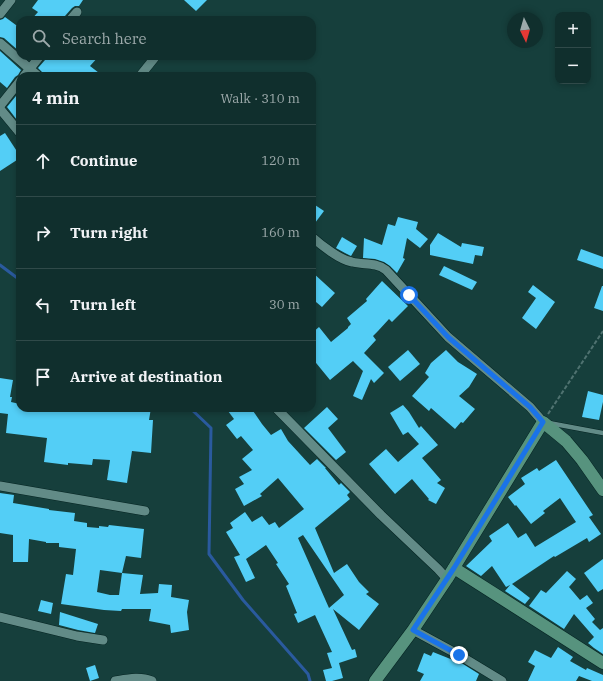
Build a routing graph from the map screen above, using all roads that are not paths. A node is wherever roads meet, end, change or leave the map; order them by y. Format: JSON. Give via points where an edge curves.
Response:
{"nodes":[{"id":1,"x":10,"y":0,"type":"edge"},
{"id":2,"x":77,"y":12,"type":"dead end"},
{"id":3,"x":0,"y":14,"type":"edge"},
{"id":4,"x":74,"y":16,"type":"edge"},
{"id":5,"x":0,"y":43,"type":"edge"},
{"id":6,"x":37,"y":60,"type":"edge"},
{"id":7,"x":153,"y":60,"type":"edge"},
{"id":8,"x":27,"y":72,"type":"edge"},
{"id":9,"x":143,"y":72,"type":"edge"},
{"id":10,"x":16,"y":86,"type":"edge"},
{"id":11,"x":0,"y":107,"type":"edge"},
{"id":12,"x":16,"y":128,"type":"edge"},
{"id":13,"x":316,"y":240,"type":"edge"},
{"id":14,"x":280,"y":412,"type":"edge"},
{"id":15,"x":543,"y":422,"type":"junction"},
{"id":16,"x":603,"y":433,"type":"edge"},
{"id":17,"x":0,"y":486,"type":"edge"},
{"id":18,"x":603,"y":490,"type":"edge"},
{"id":19,"x":145,"y":511,"type":"dead end"},
{"id":20,"x":454,"y":568,"type":"junction"},
{"id":21,"x":447,"y":579,"type":"junction"},
{"id":22,"x":0,"y":617,"type":"edge"},
{"id":23,"x":413,"y":630,"type":"junction"},
{"id":24,"x":103,"y":640,"type":"dead end"},
{"id":25,"x":603,"y":663,"type":"edge"},
{"id":26,"x":115,"y":681,"type":"edge"},
{"id":27,"x":152,"y":681,"type":"edge"},
{"id":28,"x":375,"y":681,"type":"edge"},
{"id":29,"x":502,"y":681,"type":"edge"}],
"edges":[{"from":1,"to":3,"type":"street"},
{"from":2,"to":4,"type":"street"},
{"from":5,"to":8,"type":"street"},
{"from":6,"to":8,"type":"street"},
{"from":7,"to":9,"type":"street"},
{"from":10,"to":11,"type":"street"},
{"from":11,"to":12,"type":"street"},
{"from":13,"to":15,"type":"street","via":[[345,260],[380,266],[386,270],[448,337],[530,407]]},
{"from":14,"to":21,"type":"street"},
{"from":15,"to":16,"type":"lane"},
{"from":15,"to":18,"type":"main road","via":[[566,441]]},
{"from":15,"to":20,"type":"main road"},
{"from":17,"to":19,"type":"street"},
{"from":20,"to":21,"type":"main road"},
{"from":20,"to":25,"type":"main road"},
{"from":21,"to":23,"type":"main road"},
{"from":22,"to":24,"type":"street"},
{"from":23,"to":28,"type":"main road"},
{"from":23,"to":29,"type":"street"},
{"from":26,"to":27,"type":"street","via":[[130,678]]}]}
